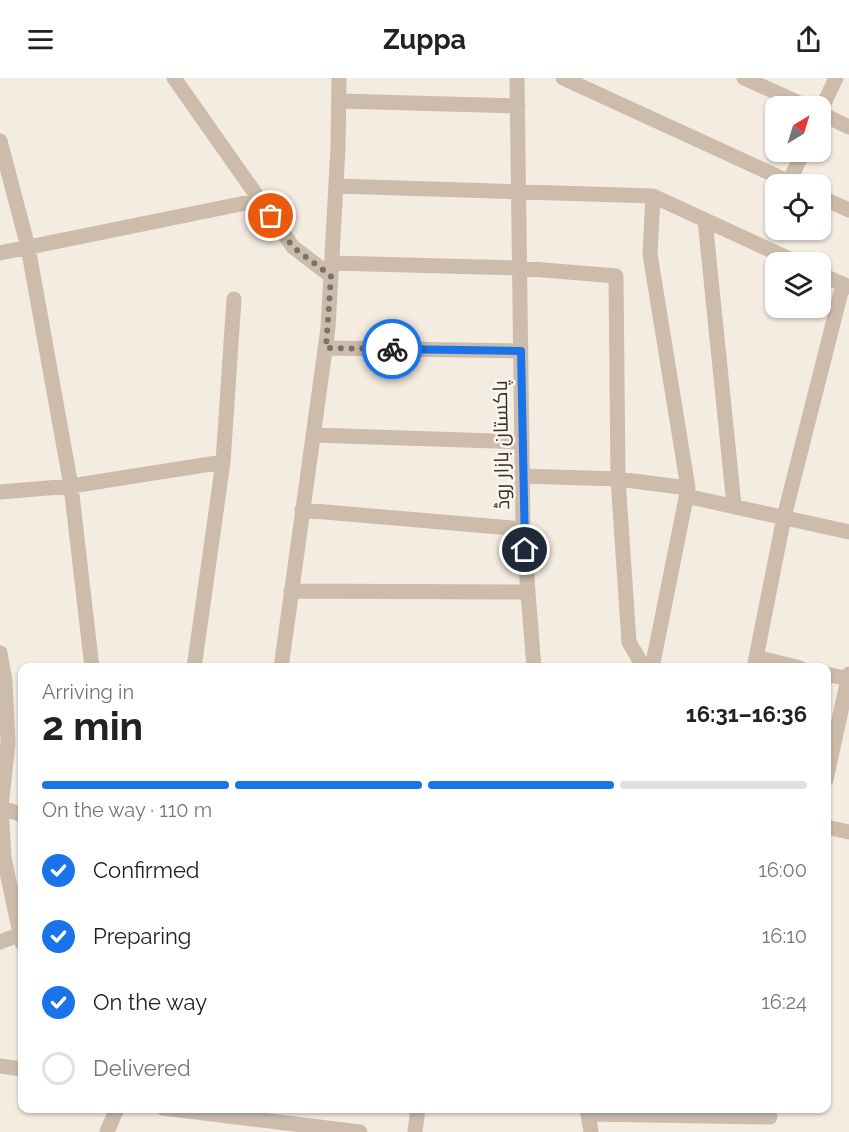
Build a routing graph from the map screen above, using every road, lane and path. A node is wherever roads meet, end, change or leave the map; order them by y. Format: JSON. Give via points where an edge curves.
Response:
{"nodes":[{"id":1,"x":174,"y":78,"type":"edge"},
{"id":2,"x":339,"y":78,"type":"edge"},
{"id":3,"x":518,"y":78,"type":"edge"},
{"id":4,"x":563,"y":78,"type":"edge"},
{"id":5,"x":744,"y":78,"type":"edge"},
{"id":6,"x":836,"y":78,"type":"edge"},
{"id":7,"x":784,"y":96,"type":"edge"},
{"id":8,"x":828,"y":96,"type":"edge"},
{"id":9,"x":339,"y":101,"type":"junction"},
{"id":10,"x":518,"y":106,"type":"junction"},
{"id":11,"x":831,"y":118,"type":"edge"},
{"id":12,"x":849,"y":127,"type":"edge"},
{"id":13,"x":0,"y":141,"type":"edge"},
{"id":14,"x":771,"y":174,"type":"edge"},
{"id":15,"x":336,"y":186,"type":"junction"},
{"id":16,"x":519,"y":190,"type":"junction"},
{"id":17,"x":653,"y":196,"type":"junction"},
{"id":18,"x":260,"y":200,"type":"junction"},
{"id":19,"x":831,"y":202,"type":"edge"},
{"id":20,"x":849,"y":210,"type":"edge"},
{"id":21,"x":705,"y":220,"type":"junction"},
{"id":22,"x":28,"y":247,"type":"junction"},
{"id":23,"x":774,"y":252,"type":"edge"},
{"id":24,"x":0,"y":253,"type":"edge"},
{"id":25,"x":520,"y":268,"type":"junction"},
{"id":26,"x":332,"y":269,"type":"junction"},
{"id":27,"x":831,"y":279,"type":"edge"},
{"id":28,"x":846,"y":286,"type":"edge"},
{"id":29,"x":234,"y":300,"type":"dead end"},
{"id":30,"x":326,"y":348,"type":"junction"},
{"id":31,"x":521,"y":351,"type":"junction"},
{"id":32,"x":313,"y":435,"type":"junction"},
{"id":33,"x":522,"y":442,"type":"junction"},
{"id":34,"x":223,"y":462,"type":"junction"},
{"id":35,"x":522,"y":476,"type":"junction"},
{"id":36,"x":618,"y":479,"type":"junction"},
{"id":37,"x":71,"y":486,"type":"junction"},
{"id":38,"x":0,"y":492,"type":"edge"},
{"id":39,"x":687,"y":492,"type":"junction"},
{"id":40,"x":734,"y":505,"type":"junction"},
{"id":41,"x":302,"y":510,"type":"junction"},
{"id":42,"x":784,"y":517,"type":"junction"},
{"id":43,"x":523,"y":529,"type":"junction"},
{"id":44,"x":849,"y":532,"type":"edge"},
{"id":45,"x":291,"y":591,"type":"junction"},
{"id":46,"x":528,"y":592,"type":"junction"},
{"id":47,"x":0,"y":653,"type":"edge"},
{"id":48,"x":755,"y":662,"type":"edge"},
{"id":49,"x":91,"y":663,"type":"edge"},
{"id":50,"x":195,"y":663,"type":"edge"},
{"id":51,"x":282,"y":663,"type":"edge"},
{"id":52,"x":534,"y":663,"type":"edge"},
{"id":53,"x":641,"y":663,"type":"edge"},
{"id":54,"x":653,"y":663,"type":"edge"},
{"id":55,"x":831,"y":675,"type":"edge"},
{"id":56,"x":849,"y":677,"type":"edge"},
{"id":57,"x":7,"y":731,"type":"junction"},
{"id":58,"x":18,"y":734,"type":"edge"},
{"id":59,"x":831,"y":758,"type":"edge"},
{"id":60,"x":1,"y":807,"type":"edge"},
{"id":61,"x":18,"y":813,"type":"edge"},
{"id":62,"x":831,"y":828,"type":"edge"},
{"id":63,"x":849,"y":832,"type":"edge"},
{"id":64,"x":18,"y":921,"type":"edge"},
{"id":65,"x":18,"y":940,"type":"edge"},
{"id":66,"x":0,"y":942,"type":"edge"},
{"id":67,"x":0,"y":1066,"type":"edge"},
{"id":68,"x":18,"y":1068,"type":"edge"},
{"id":69,"x":115,"y":1113,"type":"edge"},
{"id":70,"x":204,"y":1113,"type":"edge"},
{"id":71,"x":417,"y":1113,"type":"edge"},
{"id":72,"x":587,"y":1113,"type":"edge"},
{"id":73,"x":632,"y":1113,"type":"edge"},
{"id":74,"x":769,"y":1119,"type":"edge"},
{"id":75,"x":106,"y":1132,"type":"edge"},
{"id":76,"x":360,"y":1132,"type":"edge"},
{"id":77,"x":415,"y":1132,"type":"edge"},
{"id":78,"x":591,"y":1132,"type":"edge"}],
"edges":[{"from":1,"to":18,"type":"street"},
{"from":2,"to":9,"type":"street"},
{"from":3,"to":10,"type":"street","name":"پاکستان بازار روڈ"},
{"from":4,"to":14,"type":"street"},
{"from":5,"to":7,"type":"street"},
{"from":6,"to":8,"type":"street"},
{"from":9,"to":10,"type":"street"},
{"from":9,"to":15,"type":"street"},
{"from":10,"to":16,"type":"street","name":"پاکستان بازار روڈ"},
{"from":11,"to":12,"type":"street"},
{"from":13,"to":22,"type":"street"},
{"from":15,"to":16,"type":"street"},
{"from":15,"to":26,"type":"street"},
{"from":16,"to":17,"type":"street"},
{"from":16,"to":25,"type":"street","name":"پاکستان بازار روڈ"},
{"from":17,"to":21,"type":"street"},
{"from":17,"to":39,"type":"street","via":[[650,254]]},
{"from":18,"to":22,"type":"street"},
{"from":18,"to":26,"type":"street","via":[[293,247]]},
{"from":19,"to":20,"type":"street"},
{"from":21,"to":23,"type":"street"},
{"from":21,"to":40,"type":"street"},
{"from":22,"to":24,"type":"street"},
{"from":22,"to":37,"type":"street"},
{"from":25,"to":26,"type":"street"},
{"from":25,"to":31,"type":"street","name":"پاکستان بازار روڈ"},
{"from":25,"to":36,"type":"street","via":[[616,276]]},
{"from":26,"to":30,"type":"street"},
{"from":27,"to":28,"type":"street"},
{"from":28,"to":42,"type":"street"},
{"from":29,"to":34,"type":"street"},
{"from":30,"to":31,"type":"street"},
{"from":30,"to":32,"type":"street"},
{"from":31,"to":33,"type":"street","name":"پاکستان بازار روڈ"},
{"from":32,"to":33,"type":"street"},
{"from":32,"to":41,"type":"street"},
{"from":33,"to":35,"type":"street","name":"پاکستان بازار روڈ"},
{"from":34,"to":37,"type":"street"},
{"from":34,"to":50,"type":"street"},
{"from":35,"to":36,"type":"street"},
{"from":35,"to":43,"type":"street","name":"پاکستان بازار روڈ"},
{"from":36,"to":39,"type":"street"},
{"from":36,"to":53,"type":"street","via":[[629,642]]},
{"from":37,"to":38,"type":"street"},
{"from":37,"to":49,"type":"street"},
{"from":39,"to":40,"type":"street"},
{"from":39,"to":54,"type":"street"},
{"from":40,"to":42,"type":"street"},
{"from":41,"to":43,"type":"street"},
{"from":41,"to":45,"type":"street"},
{"from":42,"to":44,"type":"street"},
{"from":42,"to":48,"type":"street"},
{"from":43,"to":46,"type":"street","name":"پاکستان بازار روڈ"},
{"from":45,"to":46,"type":"street"},
{"from":45,"to":51,"type":"street"},
{"from":46,"to":52,"type":"street","name":"پاکستان بازار روڈ"},
{"from":47,"to":57,"type":"street"},
{"from":55,"to":56,"type":"street"},
{"from":56,"to":59,"type":"street"},
{"from":57,"to":58,"type":"street"},
{"from":57,"to":60,"type":"street"},
{"from":60,"to":61,"type":"street"},
{"from":60,"to":64,"type":"street","via":[[4,858]]},
{"from":62,"to":63,"type":"street"},
{"from":65,"to":66,"type":"street"},
{"from":67,"to":68,"type":"street"},
{"from":69,"to":75,"type":"street"},
{"from":70,"to":76,"type":"street"},
{"from":71,"to":77,"type":"street"},
{"from":72,"to":78,"type":"street"},
{"from":73,"to":74,"type":"street"}]}
